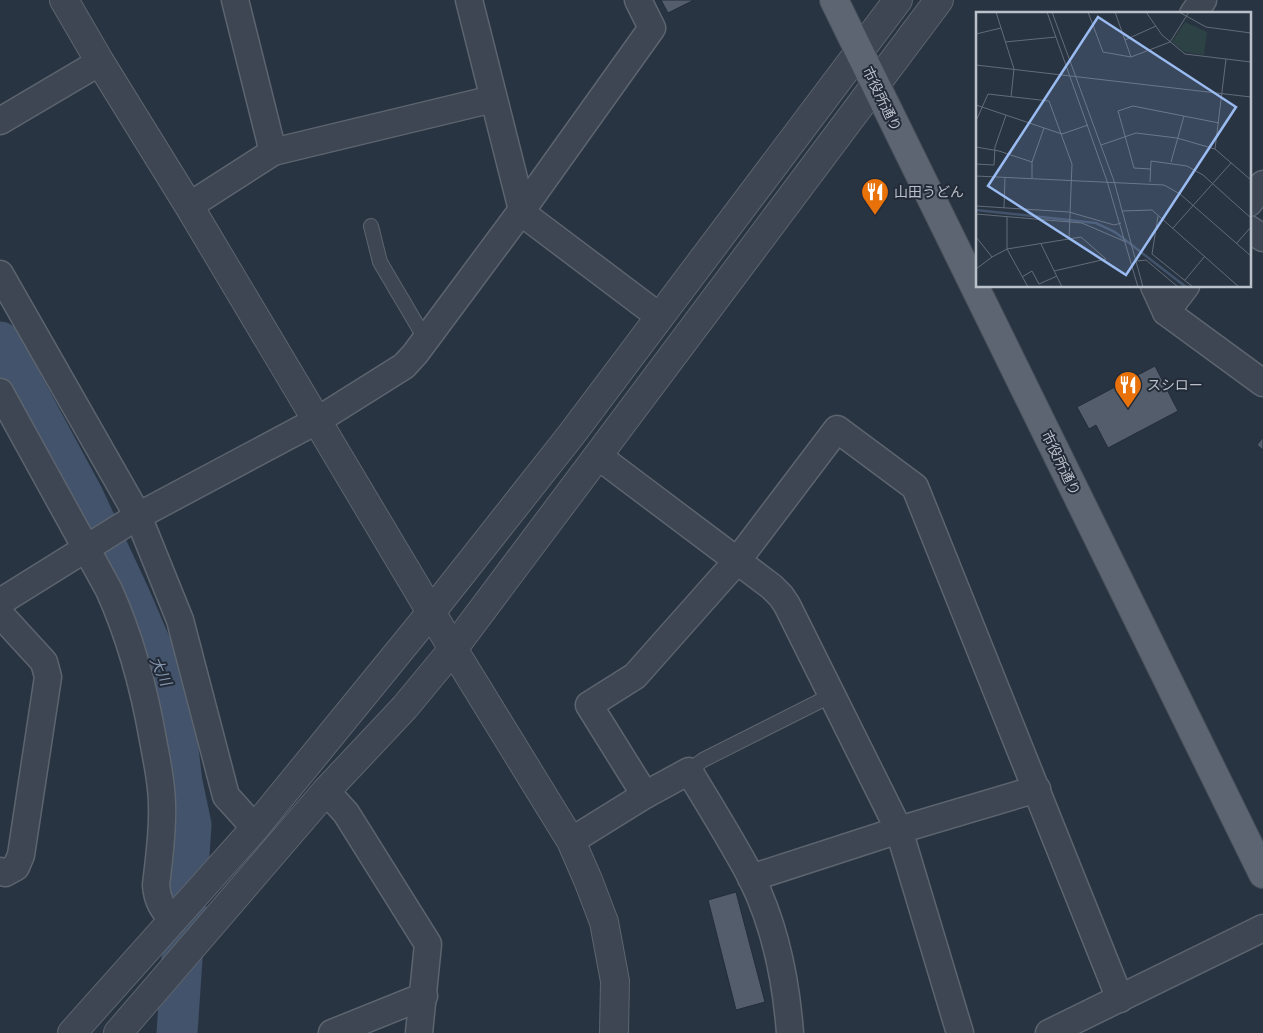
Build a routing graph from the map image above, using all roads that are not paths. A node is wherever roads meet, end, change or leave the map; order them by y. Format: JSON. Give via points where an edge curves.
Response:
{"nodes":[{"id":1,"x":64,"y":0,"type":"edge"},
{"id":2,"x":235,"y":0,"type":"edge"},
{"id":3,"x":469,"y":0,"type":"edge"},
{"id":4,"x":638,"y":0,"type":"edge"},
{"id":5,"x":834,"y":0,"type":"edge"},
{"id":6,"x":898,"y":0,"type":"edge"},
{"id":7,"x":940,"y":0,"type":"edge"},
{"id":8,"x":1203,"y":0,"type":"edge"},
{"id":9,"x":1194,"y":12,"type":"edge"},
{"id":10,"x":859,"y":51,"type":"junction"},
{"id":11,"x":100,"y":62,"type":"junction"},
{"id":12,"x":876,"y":86,"type":"junction"},
{"id":13,"x":493,"y":99,"type":"junction"},
{"id":14,"x":0,"y":121,"type":"edge"},
{"id":15,"x":273,"y":152,"type":"junction"},
{"id":16,"x":1263,"y":184,"type":"edge"},
{"id":17,"x":1250,"y":202,"type":"edge"},
{"id":18,"x":189,"y":206,"type":"junction"},
{"id":19,"x":522,"y":210,"type":"junction"},
{"id":20,"x":371,"y":226,"type":"dead end"},
{"id":21,"x":1250,"y":230,"type":"edge"},
{"id":22,"x":1263,"y":238,"type":"edge"},
{"id":23,"x":0,"y":274,"type":"edge"},
{"id":24,"x":1155,"y":288,"type":"edge"},
{"id":25,"x":1184,"y":288,"type":"edge"},
{"id":26,"x":1166,"y":312,"type":"junction"},
{"id":27,"x":660,"y":317,"type":"junction"},
{"id":28,"x":428,"y":336,"type":"junction"},
{"id":29,"x":1263,"y":384,"type":"edge"},
{"id":30,"x":0,"y":392,"type":"edge"},
{"id":31,"x":318,"y":420,"type":"junction"},
{"id":32,"x":598,"y":456,"type":"junction"},
{"id":33,"x":132,"y":520,"type":"junction"},
{"id":34,"x":90,"y":546,"type":"junction"},
{"id":35,"x":737,"y":561,"type":"junction"},
{"id":36,"x":0,"y":602,"type":"edge"},
{"id":37,"x":432,"y":611,"type":"junction"},
{"id":38,"x":0,"y":614,"type":"edge"},
{"id":39,"x":454,"y":649,"type":"junction"},
{"id":40,"x":832,"y":695,"type":"junction"},
{"id":41,"x":689,"y":770,"type":"junction"},
{"id":42,"x":1037,"y":789,"type":"junction"},
{"id":43,"x":326,"y":791,"type":"junction"},
{"id":44,"x":645,"y":795,"type":"junction"},
{"id":45,"x":255,"y":828,"type":"junction"},
{"id":46,"x":898,"y":830,"type":"junction"},
{"id":47,"x":570,"y":841,"type":"junction"},
{"id":48,"x":0,"y":871,"type":"edge"},
{"id":49,"x":1263,"y":874,"type":"edge"},
{"id":50,"x":751,"y":878,"type":"junction"},
{"id":51,"x":167,"y":928,"type":"junction"},
{"id":52,"x":1263,"y":928,"type":"edge"},
{"id":53,"x":424,"y":996,"type":"junction"},
{"id":54,"x":1120,"y":999,"type":"junction"},
{"id":55,"x":72,"y":1033,"type":"edge"},
{"id":56,"x":118,"y":1033,"type":"edge"},
{"id":57,"x":332,"y":1033,"type":"edge"},
{"id":58,"x":418,"y":1033,"type":"edge"},
{"id":59,"x":614,"y":1033,"type":"edge"},
{"id":60,"x":790,"y":1033,"type":"edge"},
{"id":61,"x":960,"y":1033,"type":"edge"},
{"id":62,"x":1049,"y":1033,"type":"edge"}],
"edges":[{"from":1,"to":11,"type":"street"},
{"from":2,"to":15,"type":"street"},
{"from":3,"to":13,"type":"street"},
{"from":4,"to":19,"type":"street","via":[[652,28]]},
{"from":5,"to":10,"type":"main road","name":"市役所通り"},
{"from":6,"to":10,"type":"street"},
{"from":7,"to":12,"type":"street"},
{"from":8,"to":9,"type":"street"},
{"from":10,"to":12,"type":"main road","name":"市役所通り"},
{"from":10,"to":27,"type":"street"},
{"from":11,"to":14,"type":"street"},
{"from":11,"to":18,"type":"street"},
{"from":12,"to":32,"type":"street"},
{"from":12,"to":49,"type":"main road","name":"市役所通り"},
{"from":13,"to":15,"type":"street"},
{"from":13,"to":19,"type":"street"},
{"from":15,"to":18,"type":"street"},
{"from":16,"to":17,"type":"street"},
{"from":18,"to":31,"type":"street"},
{"from":19,"to":27,"type":"street"},
{"from":19,"to":28,"type":"street"},
{"from":20,"to":28,"type":"lane","via":[[380,262],[420,330]]},
{"from":21,"to":22,"type":"street"},
{"from":23,"to":33,"type":"street"},
{"from":24,"to":26,"type":"street"},
{"from":25,"to":26,"type":"street"},
{"from":26,"to":29,"type":"street"},
{"from":27,"to":37,"type":"street"},
{"from":28,"to":31,"type":"street","via":[[404,366]]},
{"from":30,"to":34,"type":"street"},
{"from":31,"to":33,"type":"street"},
{"from":31,"to":37,"type":"street"},
{"from":32,"to":35,"type":"street"},
{"from":32,"to":39,"type":"street"},
{"from":33,"to":34,"type":"street"},
{"from":33,"to":45,"type":"street","via":[[180,620],[226,796]]},
{"from":34,"to":36,"type":"street"},
{"from":34,"to":51,"type":"street","via":[[124,623],[147,704],[162,806],[156,885]]},
{"from":35,"to":40,"type":"street","via":[[781,596]]},
{"from":35,"to":42,"type":"street","via":[[837,429],[915,487]]},
{"from":35,"to":44,"type":"street","via":[[634,676],[589,705]]},
{"from":37,"to":39,"type":"street"},
{"from":37,"to":45,"type":"street"},
{"from":38,"to":48,"type":"street","via":[[44,662],[48,677],[21,855],[16,867],[5,873]]},
{"from":39,"to":43,"type":"street"},
{"from":39,"to":47,"type":"street"},
{"from":40,"to":41,"type":"lane"},
{"from":40,"to":46,"type":"street"},
{"from":41,"to":44,"type":"street"},
{"from":41,"to":50,"type":"street"},
{"from":42,"to":46,"type":"street"},
{"from":42,"to":54,"type":"street"},
{"from":43,"to":53,"type":"street","via":[[346,813],[428,944]]},
{"from":43,"to":56,"type":"street"},
{"from":44,"to":47,"type":"street"},
{"from":45,"to":51,"type":"street"},
{"from":46,"to":50,"type":"street"},
{"from":46,"to":61,"type":"street"},
{"from":47,"to":59,"type":"street","via":[[604,922],[615,981]]},
{"from":50,"to":60,"type":"street","via":[[778,955]]},
{"from":51,"to":55,"type":"street"},
{"from":52,"to":54,"type":"street"},
{"from":53,"to":57,"type":"street"},
{"from":53,"to":58,"type":"street"},
{"from":54,"to":62,"type":"street"}]}
